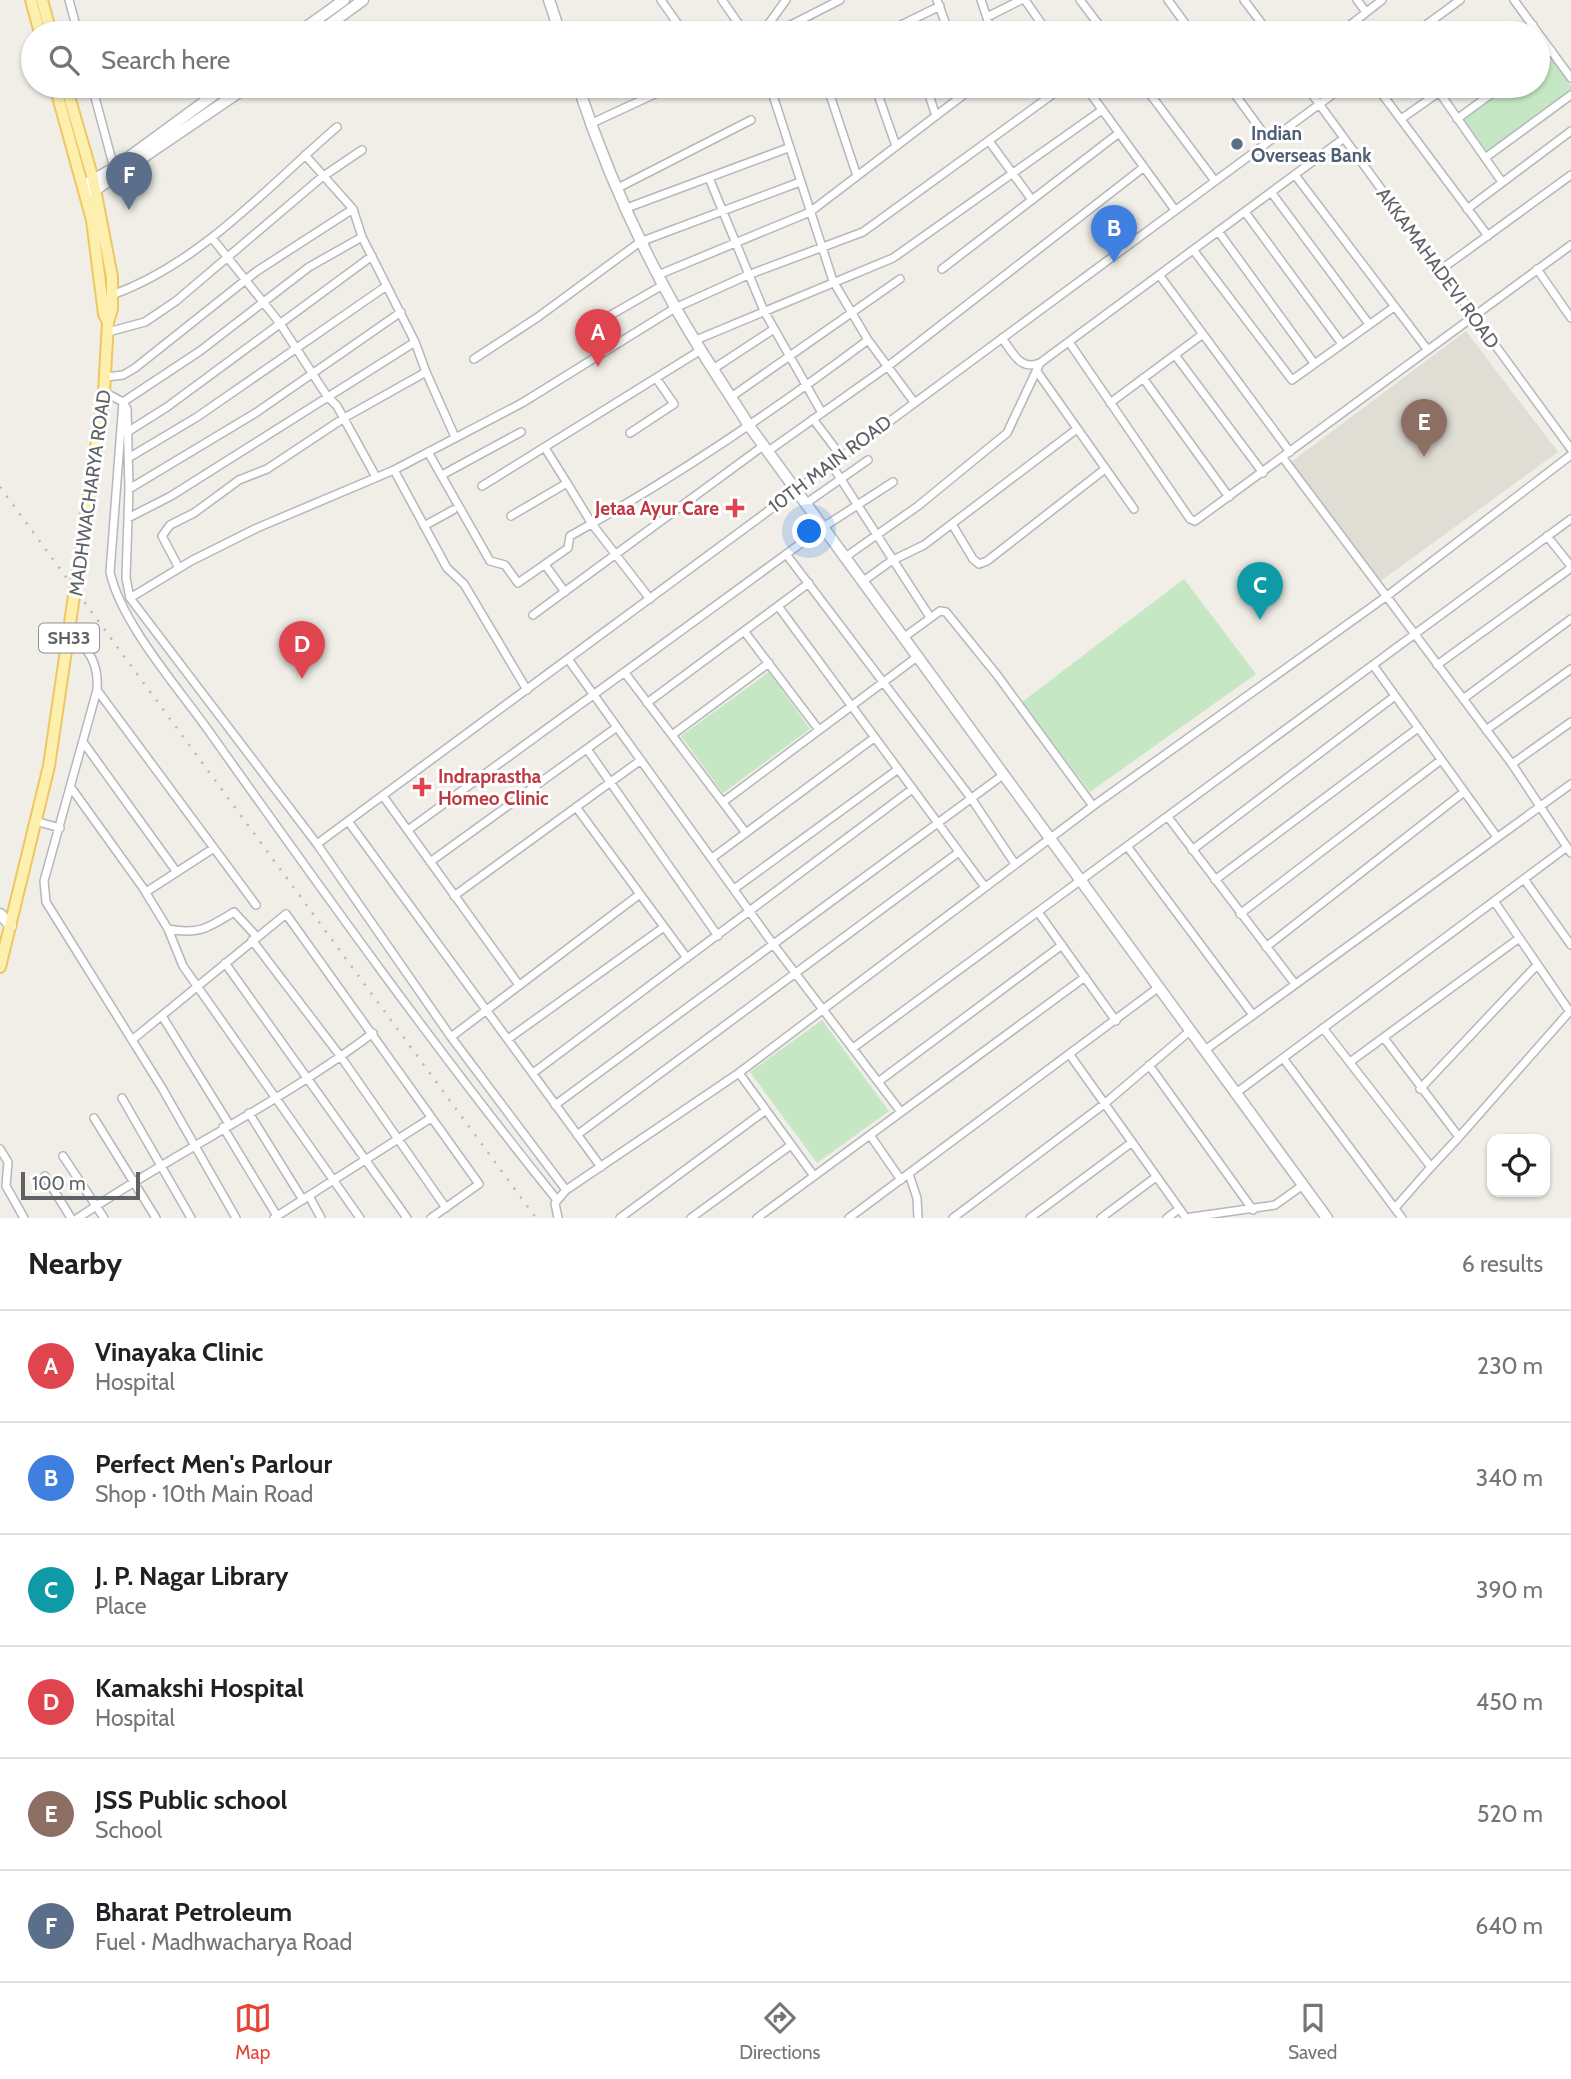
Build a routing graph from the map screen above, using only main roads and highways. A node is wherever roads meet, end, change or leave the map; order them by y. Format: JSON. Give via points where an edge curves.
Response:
{"nodes":[{"id":1,"x":31,"y":0,"type":"edge"},
{"id":2,"x":42,"y":0,"type":"edge"},
{"id":3,"x":37,"y":21,"type":"edge"},
{"id":4,"x":48,"y":21,"type":"edge"},
{"id":5,"x":59,"y":98,"type":"edge"},
{"id":6,"x":69,"y":98,"type":"edge"},
{"id":7,"x":89,"y":188,"type":"junction"},
{"id":8,"x":108,"y":327,"type":"junction"},
{"id":9,"x":2,"y":953,"type":"edge"},
{"id":10,"x":0,"y":967,"type":"edge"}],
"edges":[{"from":1,"to":3,"type":"main road"},
{"from":2,"to":4,"type":"main road"},
{"from":5,"to":7,"type":"main road","name":"MADHWACHARYA ROAD"},
{"from":6,"to":7,"type":"main road","name":"MADHWACHARYA ROAD","number":"SH33"},
{"from":7,"to":8,"type":"main road","name":"MADHWACHARYA ROAD"},
{"from":7,"to":8,"type":"main road","name":"MADHWACHARYA ROAD","number":"SH33","via":[[112,277]]},
{"from":8,"to":9,"type":"main road","name":"MADHWACHARYA ROAD","number":"SH33","via":[[104,392],[48,766]]},
{"from":9,"to":10,"type":"main road","name":"MADHWACHARYA ROAD"}]}
